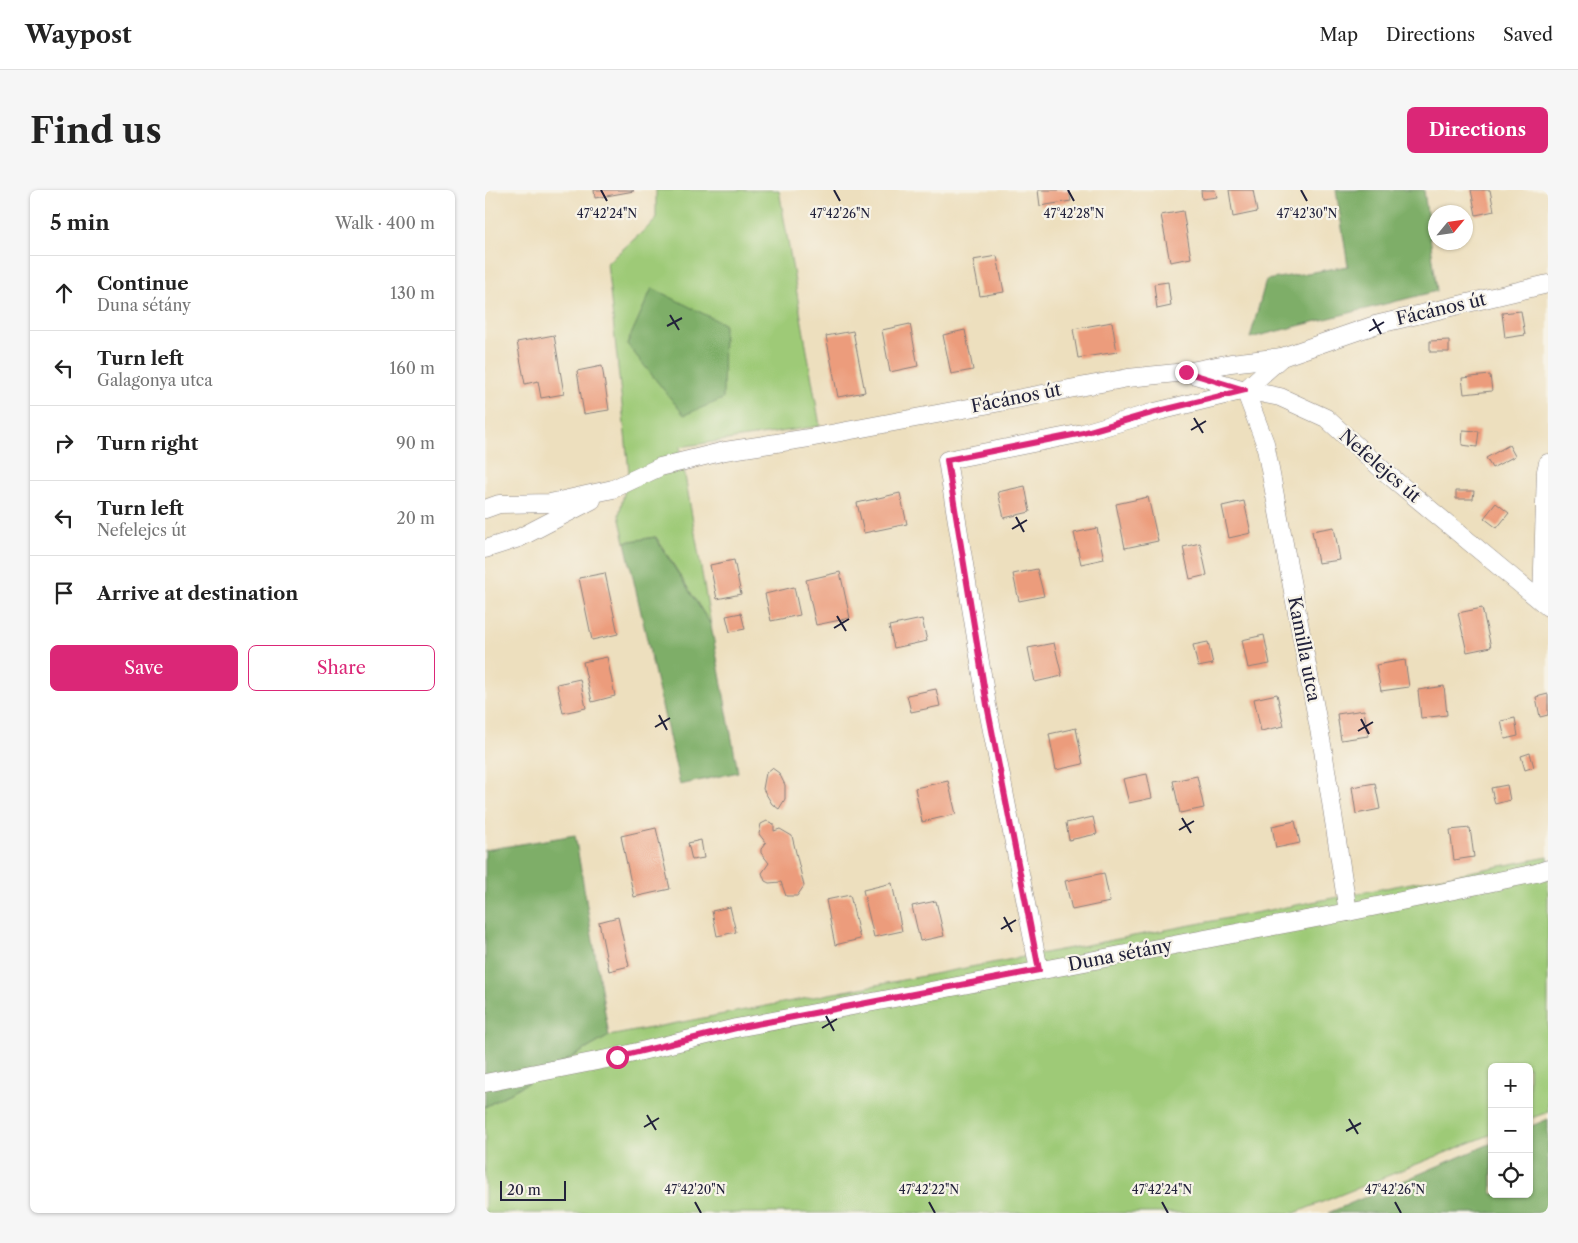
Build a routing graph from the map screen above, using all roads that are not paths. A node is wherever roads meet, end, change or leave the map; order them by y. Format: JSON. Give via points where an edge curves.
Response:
{"nodes":[{"id":1,"x":1548,"y":284,"type":"edge"},
{"id":2,"x":1282,"y":358,"type":"junction"},
{"id":3,"x":1186,"y":372,"type":"junction"},
{"id":4,"x":1245,"y":390,"type":"junction"},
{"id":5,"x":1548,"y":463,"type":"edge"},
{"id":6,"x":613,"y":489,"type":"junction"},
{"id":7,"x":485,"y":509,"type":"edge"},
{"id":8,"x":485,"y":549,"type":"edge"},
{"id":9,"x":1545,"y":604,"type":"edge"},
{"id":10,"x":1548,"y":868,"type":"edge"},
{"id":11,"x":1348,"y":912,"type":"junction"},
{"id":12,"x":1039,"y":970,"type":"junction"},
{"id":13,"x":485,"y":1083,"type":"edge"}],
"edges":[{"from":1,"to":2,"type":"street","name":"Fácános út","via":[[1375,325]]},
{"from":2,"to":3,"type":"street","name":"Fácános út"},
{"from":2,"to":4,"type":"street"},
{"from":3,"to":4,"type":"street","name":"Nefelejcs út"},
{"from":3,"to":6,"type":"street","name":"Fácános út","via":[[1128,378],[725,451],[660,467]]},
{"from":4,"to":9,"type":"street","name":"Nefelejcs út","via":[[1280,398],[1326,418],[1385,472]]},
{"from":4,"to":11,"type":"street","name":"Kamilla utca","via":[[1265,442],[1323,750]]},
{"from":4,"to":12,"type":"street","via":[[1083,433],[947,460],[987,705]]},
{"from":5,"to":9,"type":"street"},
{"from":6,"to":7,"type":"street","name":"Fácános út","via":[[550,503],[499,504]]},
{"from":6,"to":8,"type":"street","via":[[519,538]]},
{"from":10,"to":11,"type":"street","name":"Duna sétány"},
{"from":11,"to":12,"type":"street","name":"Duna sétány"},
{"from":12,"to":13,"type":"street","name":"Duna sétány","via":[[736,1028],[617,1057]]}]}
